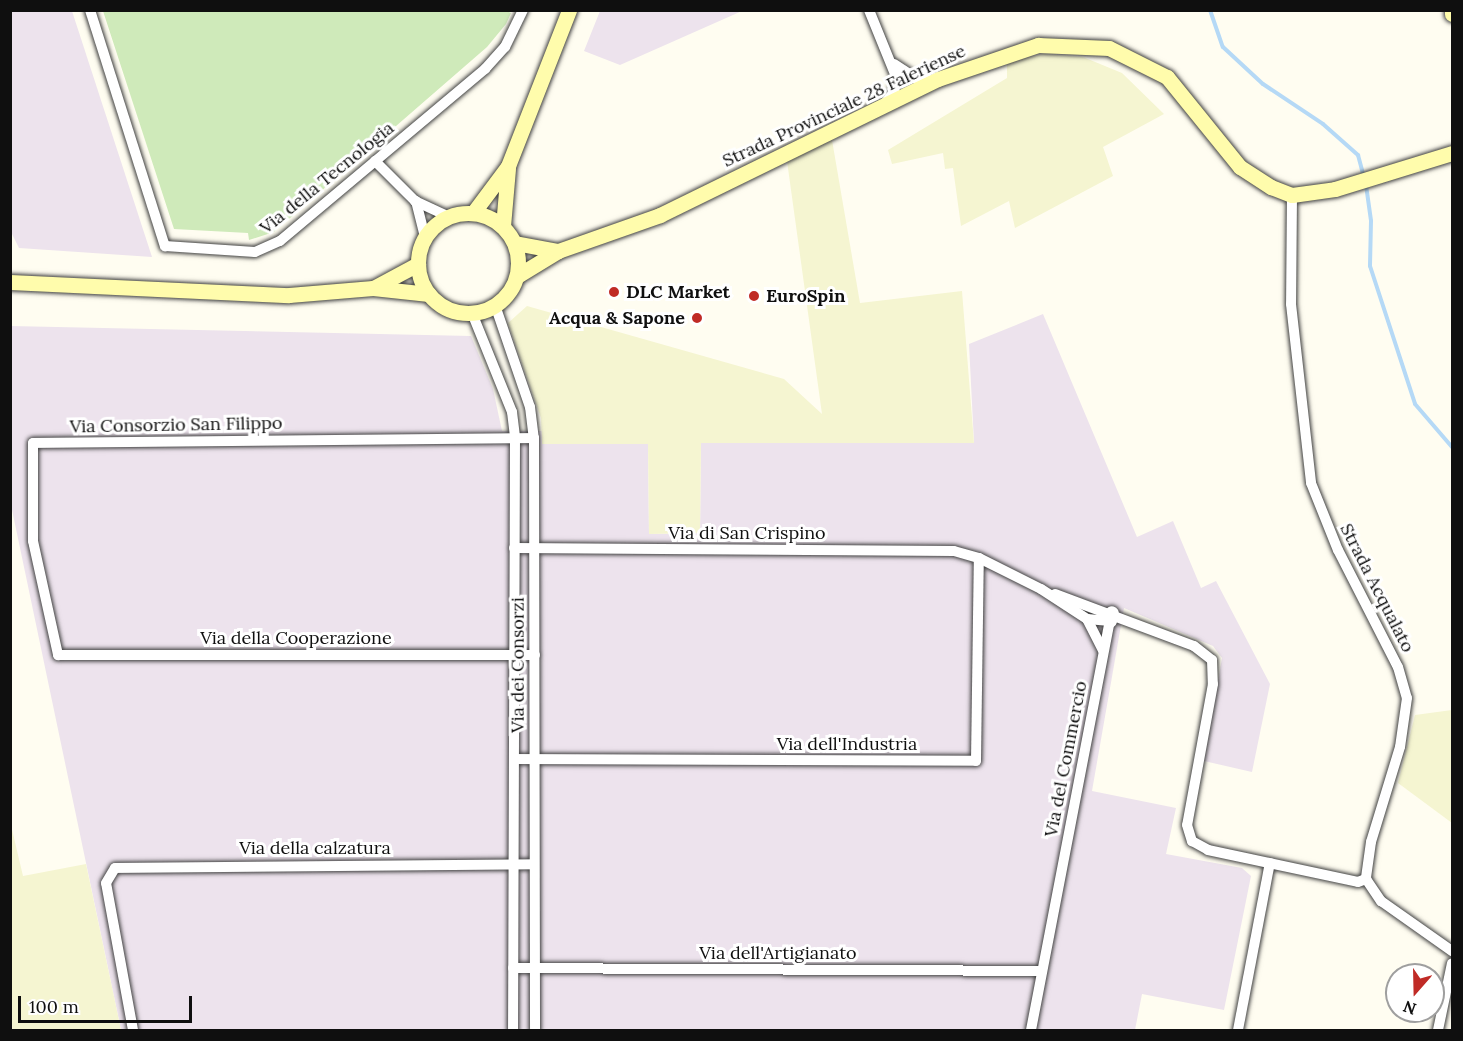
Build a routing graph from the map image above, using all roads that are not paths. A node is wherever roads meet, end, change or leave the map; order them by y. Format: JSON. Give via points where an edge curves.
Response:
{"nodes":[{"id":1,"x":90,"y":10,"type":"edge"},
{"id":2,"x":523,"y":10,"type":"edge"},
{"id":3,"x":569,"y":10,"type":"edge"},
{"id":4,"x":869,"y":10,"type":"edge"},
{"id":5,"x":901,"y":76,"type":"junction"},
{"id":6,"x":938,"y":79,"type":"junction"},
{"id":7,"x":917,"y":90,"type":"junction"},
{"id":8,"x":882,"y":107,"type":"junction"},
{"id":9,"x":1452,"y":153,"type":"edge"},
{"id":10,"x":375,"y":161,"type":"junction"},
{"id":11,"x":508,"y":166,"type":"junction"},
{"id":12,"x":1292,"y":195,"type":"junction"},
{"id":13,"x":416,"y":201,"type":"junction"},
{"id":14,"x":473,"y":213,"type":"junction"},
{"id":15,"x":449,"y":217,"type":"junction"},
{"id":16,"x":502,"y":226,"type":"junction"},
{"id":17,"x":425,"y":237,"type":"junction"},
{"id":18,"x":514,"y":243,"type":"junction"},
{"id":19,"x":558,"y":251,"type":"junction"},
{"id":20,"x":418,"y":264,"type":"junction"},
{"id":21,"x":517,"y":276,"type":"junction"},
{"id":22,"x":10,"y":282,"type":"edge"},
{"id":23,"x":373,"y":288,"type":"junction"},
{"id":24,"x":429,"y":294,"type":"junction"},
{"id":25,"x":495,"y":305,"type":"junction"},
{"id":26,"x":472,"y":313,"type":"junction"},
{"id":27,"x":515,"y":438,"type":"junction"},
{"id":28,"x":534,"y":438,"type":"junction"},
{"id":29,"x":514,"y":548,"type":"junction"},
{"id":30,"x":534,"y":549,"type":"junction"},
{"id":31,"x":979,"y":558,"type":"junction"},
{"id":32,"x":1041,"y":589,"type":"junction"},
{"id":33,"x":1111,"y":617,"type":"junction"},
{"id":34,"x":1087,"y":619,"type":"junction"},
{"id":35,"x":1103,"y":650,"type":"junction"},
{"id":36,"x":58,"y":655,"type":"joint"},
{"id":37,"x":514,"y":655,"type":"junction"},
{"id":38,"x":534,"y":655,"type":"junction"},
{"id":39,"x":514,"y":759,"type":"junction"},
{"id":40,"x":534,"y":760,"type":"junction"},
{"id":41,"x":1270,"y":862,"type":"junction"},
{"id":42,"x":514,"y":864,"type":"junction"},
{"id":43,"x":534,"y":864,"type":"junction"},
{"id":44,"x":1366,"y":879,"type":"junction"},
{"id":45,"x":1452,"y":951,"type":"edge"},
{"id":46,"x":1452,"y":963,"type":"edge"},
{"id":47,"x":513,"y":968,"type":"junction"},
{"id":48,"x":534,"y":968,"type":"junction"},
{"id":49,"x":1042,"y":971,"type":"junction"},
{"id":50,"x":133,"y":1030,"type":"edge"},
{"id":51,"x":513,"y":1030,"type":"edge"},
{"id":52,"x":535,"y":1030,"type":"edge"},
{"id":53,"x":1030,"y":1030,"type":"edge"},
{"id":54,"x":1238,"y":1030,"type":"edge"},
{"id":55,"x":1438,"y":1030,"type":"edge"}],
"edges":[{"from":1,"to":10,"type":"street","name":"Via della Tecnologia","via":[[165,246],[255,252],[268,248]]},
{"from":2,"to":10,"type":"street","name":"Via della Tecnologia","via":[[505,46],[485,69]]},
{"from":3,"to":11,"type":"main road"},
{"from":4,"to":5,"type":"street"},
{"from":5,"to":6,"type":"street"},
{"from":5,"to":7,"type":"street","via":[[908,90]]},
{"from":5,"to":8,"type":"street"},
{"from":6,"to":7,"type":"main road","name":"Strada Provinciale 28 Faleriense"},
{"from":6,"to":12,"type":"main road","name":"Strada Provinciale 28 Faleriense","via":[[1038,45],[1109,48],[1167,77],[1240,167],[1271,188]]},
{"from":7,"to":8,"type":"main road","name":"Strada Provinciale 28 Faleriense"},
{"from":8,"to":19,"type":"main road","name":"Strada Provinciale 28 Faleriense","via":[[639,224]]},
{"from":9,"to":12,"type":"main road","via":[[1335,189]]},
{"from":10,"to":13,"type":"street"},
{"from":11,"to":14,"type":"main road"},
{"from":11,"to":16,"type":"main road"},
{"from":12,"to":44,"type":"street","name":"Strada Acqualato","via":[[1292,304],[1311,483],[1338,550],[1398,667],[1407,698],[1400,747],[1371,842]]},
{"from":13,"to":15,"type":"street"},
{"from":13,"to":17,"type":"street"},
{"from":14,"to":15,"type":"main road"},
{"from":14,"to":16,"type":"main road"},
{"from":15,"to":17,"type":"main road"},
{"from":16,"to":18,"type":"main road"},
{"from":17,"to":20,"type":"main road"},
{"from":18,"to":19,"type":"main road","name":"Strada Provinciale 28 Faleriense"},
{"from":18,"to":21,"type":"main road"},
{"from":19,"to":21,"type":"main road","name":"Strada Provinciale 28 Faleriense"},
{"from":20,"to":23,"type":"main road"},
{"from":20,"to":24,"type":"main road"},
{"from":21,"to":25,"type":"main road"},
{"from":22,"to":23,"type":"main road","via":[[290,295]]},
{"from":23,"to":24,"type":"main road"},
{"from":24,"to":26,"type":"main road","via":[[456,311]]},
{"from":25,"to":26,"type":"main road"},
{"from":25,"to":28,"type":"street","name":"Via dei Consorzi","via":[[530,407]]},
{"from":26,"to":27,"type":"street","name":"Via dei Consorzi","via":[[512,412]]},
{"from":27,"to":28,"type":"street","name":"Via Consorzio San Filippo"},
{"from":27,"to":29,"type":"street","name":"Via dei Consorzi"},
{"from":27,"to":36,"type":"street","name":"Via Consorzio San Filippo","via":[[33,443],[33,541]]},
{"from":28,"to":30,"type":"street","name":"Via dei Consorzi"},
{"from":29,"to":30,"type":"street","name":"Via di San Crispino"},
{"from":29,"to":37,"type":"street","name":"Via dei Consorzi"},
{"from":30,"to":31,"type":"street","name":"Via di San Crispino","via":[[954,551]]},
{"from":30,"to":38,"type":"street","name":"Via dei Consorzi"},
{"from":31,"to":32,"type":"street"},
{"from":31,"to":40,"type":"street","name":"Via dell'Industria","via":[[976,761]]},
{"from":32,"to":33,"type":"street"},
{"from":32,"to":34,"type":"street"},
{"from":33,"to":34,"type":"street"},
{"from":33,"to":35,"type":"street","name":"Via del Commercio"},
{"from":33,"to":41,"type":"street","via":[[1194,646],[1212,660],[1215,673],[1188,834],[1208,850]]},
{"from":34,"to":35,"type":"street"},
{"from":35,"to":49,"type":"street","name":"Via del Commercio"},
{"from":36,"to":37,"type":"street","name":"Via della Cooperazione"},
{"from":37,"to":38,"type":"street","name":"Via della Cooperazione"},
{"from":37,"to":39,"type":"street","name":"Via dei Consorzi"},
{"from":38,"to":40,"type":"street","name":"Via dei Consorzi"},
{"from":39,"to":40,"type":"street","name":"Via dell'Industria"},
{"from":39,"to":42,"type":"street","name":"Via dei Consorzi"},
{"from":40,"to":43,"type":"street","name":"Via dei Consorzi"},
{"from":41,"to":44,"type":"street","via":[[1358,882]]},
{"from":41,"to":54,"type":"street"},
{"from":42,"to":43,"type":"street","name":"Via della calzatura"},
{"from":42,"to":47,"type":"street","name":"Via dei Consorzi"},
{"from":42,"to":50,"type":"street","name":"Via della calzatura","via":[[123,865],[111,871],[106,883]]},
{"from":43,"to":48,"type":"street","name":"Via dei Consorzi"},
{"from":44,"to":45,"type":"street","via":[[1381,901]]},
{"from":46,"to":55,"type":"street"},
{"from":47,"to":48,"type":"street","name":"Via dell'Artigianato"},
{"from":47,"to":51,"type":"street","name":"Via dei Consorzi"},
{"from":48,"to":49,"type":"street","name":"Via dell'Artigianato"},
{"from":48,"to":52,"type":"street","name":"Via dei Consorzi"},
{"from":49,"to":53,"type":"street","name":"Via del Commercio"}]}
